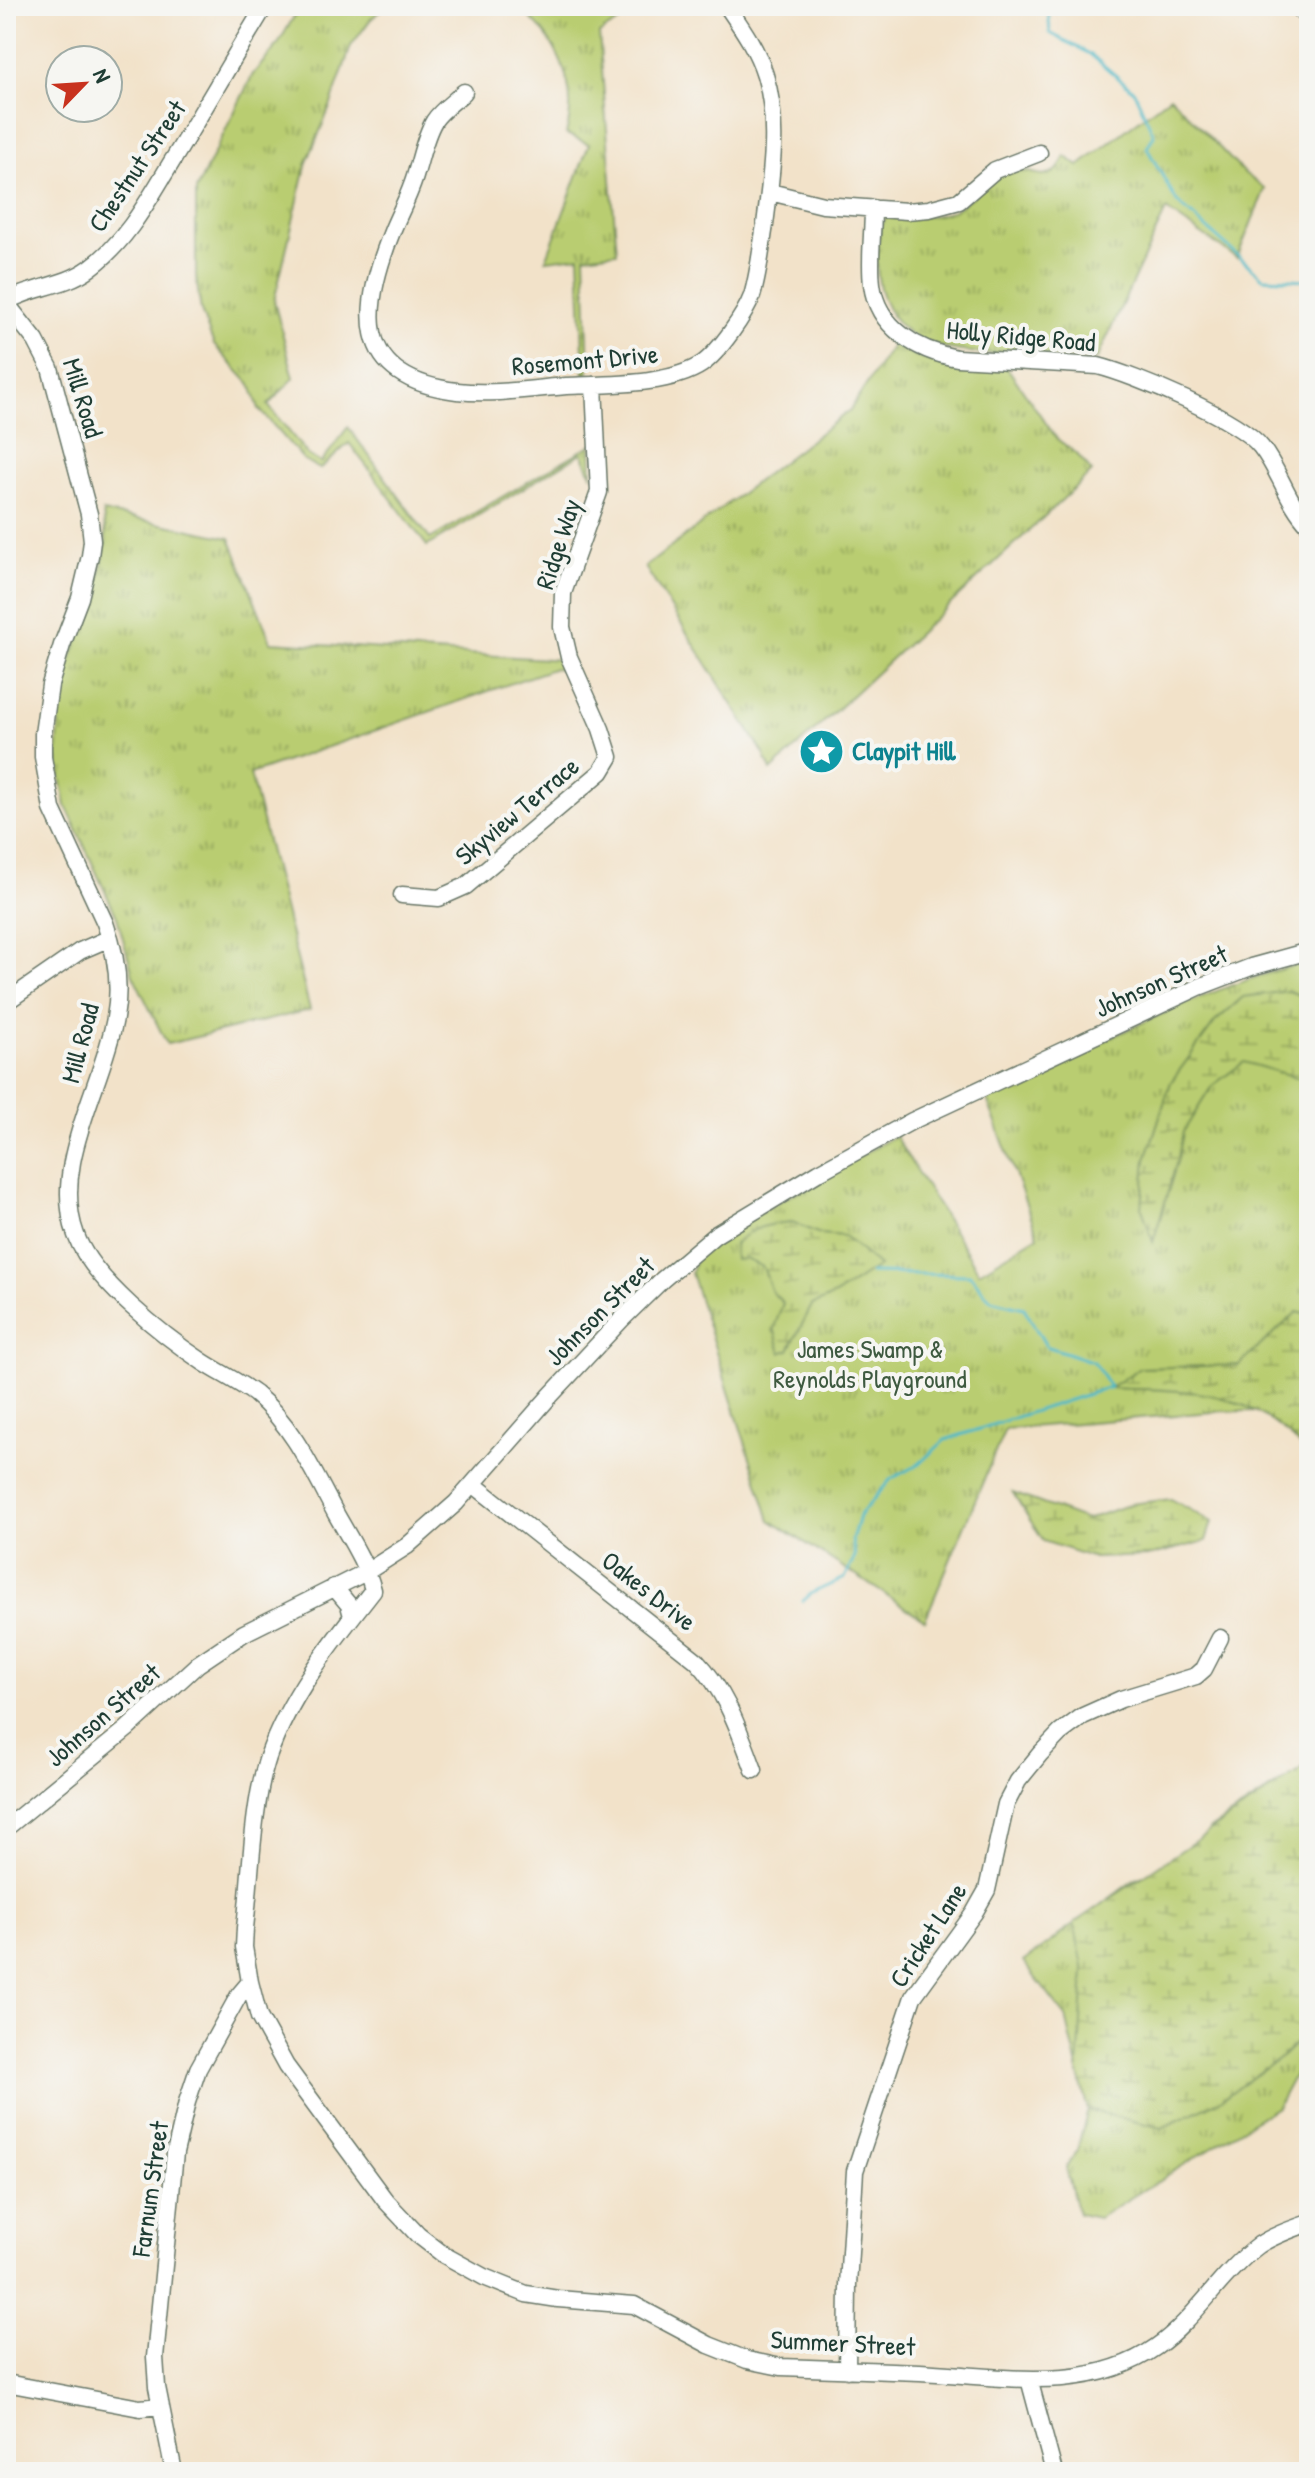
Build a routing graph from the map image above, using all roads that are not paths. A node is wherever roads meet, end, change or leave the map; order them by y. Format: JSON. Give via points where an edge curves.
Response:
{"nodes":[{"id":1,"x":265,"y":6,"type":"edge"},
{"id":2,"x":727,"y":6,"type":"edge"},
{"id":3,"x":1296,"y":6,"type":"edge"},
{"id":4,"x":1309,"y":19,"type":"edge"},
{"id":5,"x":464,"y":92,"type":"dead end"},
{"id":6,"x":1039,"y":153,"type":"dead end"},
{"id":7,"x":770,"y":192,"type":"junction"},
{"id":8,"x":873,"y":208,"type":"junction"},
{"id":9,"x":6,"y":302,"type":"edge"},
{"id":10,"x":594,"y":385,"type":"junction"},
{"id":11,"x":1309,"y":525,"type":"edge"},
{"id":12,"x":610,"y":757,"type":"joint"},
{"id":13,"x":402,"y":895,"type":"dead end"},
{"id":14,"x":110,"y":938,"type":"junction"},
{"id":15,"x":1309,"y":951,"type":"edge"},
{"id":16,"x":6,"y":1002,"type":"edge"},
{"id":17,"x":473,"y":1484,"type":"junction"},
{"id":18,"x":368,"y":1571,"type":"junction"},
{"id":19,"x":334,"y":1587,"type":"junction"},
{"id":20,"x":352,"y":1616,"type":"junction"},
{"id":21,"x":1220,"y":1638,"type":"dead end"},
{"id":22,"x":754,"y":1770,"type":"dead end"},
{"id":23,"x":6,"y":1828,"type":"edge"},
{"id":24,"x":250,"y":1982,"type":"junction"},
{"id":25,"x":1309,"y":2223,"type":"edge"},
{"id":26,"x":847,"y":2370,"type":"junction"},
{"id":27,"x":1029,"y":2379,"type":"junction"},
{"id":28,"x":6,"y":2383,"type":"edge"},
{"id":29,"x":160,"y":2406,"type":"junction"},
{"id":30,"x":174,"y":2472,"type":"edge"},
{"id":31,"x":1054,"y":2472,"type":"edge"}],
"edges":[{"from":1,"to":9,"type":"street","name":"Chestnut Street","via":[[120,241],[82,274]]},
{"from":2,"to":7,"type":"street","name":"Rosemont Drive","via":[[765,75],[773,120]]},
{"from":3,"to":4,"type":"street"},
{"from":5,"to":10,"type":"street","name":"Rosemont Drive","via":[[434,121],[378,267],[370,316],[375,342],[407,375],[457,391]]},
{"from":6,"to":8,"type":"street","via":[[995,170],[959,201],[944,206]]},
{"from":7,"to":8,"type":"street","via":[[823,205]]},
{"from":7,"to":10,"type":"street","name":"Rosemont Drive","via":[[751,298],[711,355],[673,376]]},
{"from":8,"to":11,"type":"street","name":"Holly Ridge Road","via":[[872,285],[884,317],[907,340],[957,358],[1098,366],[1198,407],[1236,425],[1259,444]]},
{"from":9,"to":14,"type":"street","name":"Mill Road","via":[[50,368],[89,514],[90,556],[50,685],[43,757],[52,809]]},
{"from":10,"to":12,"type":"street","name":"Ridge Way","via":[[599,492],[563,593],[562,627]]},
{"from":12,"to":13,"type":"street","name":"Skyview Terrace","via":[[601,772],[466,886],[439,898]]},
{"from":14,"to":16,"type":"street","via":[[67,959]]},
{"from":14,"to":18,"type":"street","name":"Mill Road","via":[[118,982],[116,1016],[71,1174],[68,1201],[76,1235],[93,1267],[146,1318],[273,1412],[301,1451]]},
{"from":15,"to":17,"type":"street","name":"Johnson Street","via":[[1199,987],[912,1121],[715,1235],[621,1320]]},
{"from":17,"to":18,"type":"street","name":"Johnson Street","via":[[407,1546]]},
{"from":17,"to":22,"type":"street","name":"Oakes Drive","via":[[709,1673],[731,1710]]},
{"from":18,"to":19,"type":"street","name":"Johnson Street"},
{"from":18,"to":20,"type":"street","via":[[373,1590]]},
{"from":19,"to":20,"type":"street"},
{"from":19,"to":23,"type":"street","name":"Johnson Street","via":[[244,1633],[198,1664]]},
{"from":20,"to":24,"type":"street","via":[[294,1699],[268,1758],[245,1928]]},
{"from":21,"to":26,"type":"street","name":"Cricket Lane","via":[[1196,1676],[1121,1699],[1060,1733],[1018,1781],[1006,1804],[987,1890],[913,1997],[855,2171]]},
{"from":24,"to":26,"type":"street","name":"Summer Street","via":[[259,2017],[286,2066],[385,2200],[444,2255],[526,2294],[634,2305],[747,2360]]},
{"from":24,"to":29,"type":"street","name":"Farnum Street","via":[[198,2069],[175,2153],[155,2357]]},
{"from":25,"to":27,"type":"street","name":"Summer Street","via":[[1260,2245],[1185,2323],[1130,2362],[1078,2377]]},
{"from":26,"to":27,"type":"street","name":"Summer Street"},
{"from":27,"to":31,"type":"street"},
{"from":28,"to":29,"type":"street","via":[[140,2408]]},
{"from":29,"to":30,"type":"street","name":"Farnum Street"}]}
